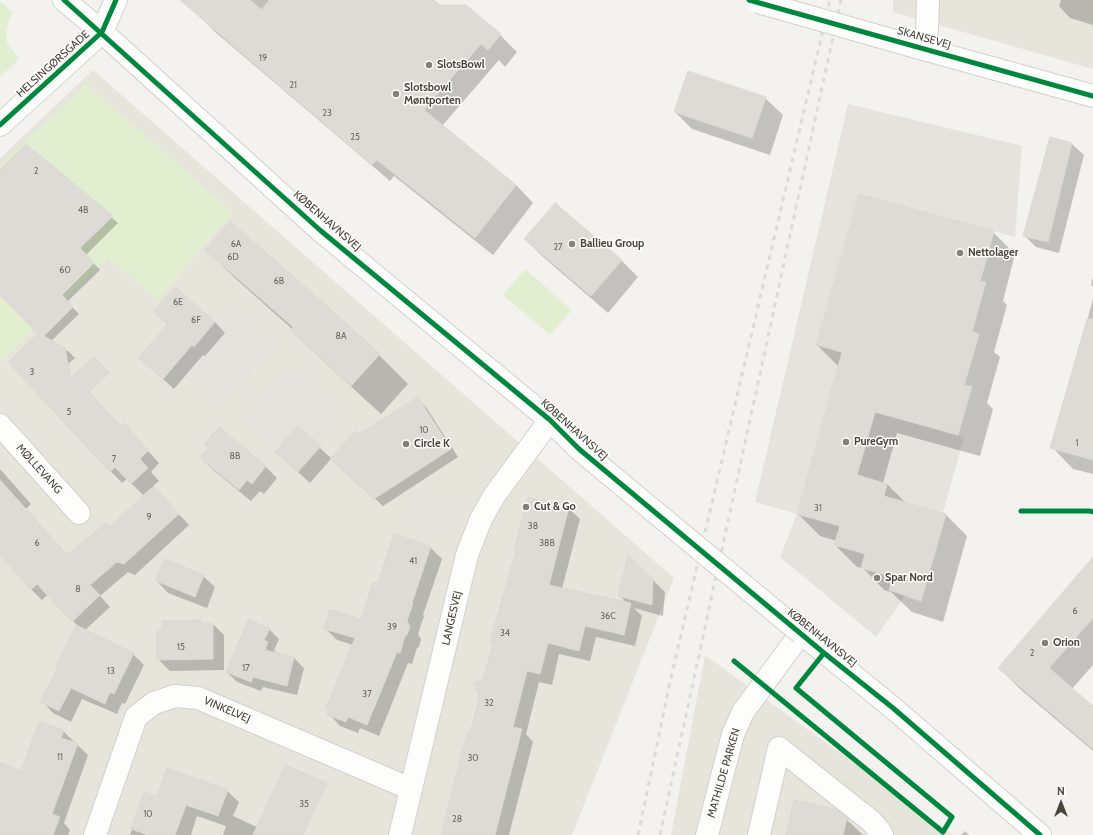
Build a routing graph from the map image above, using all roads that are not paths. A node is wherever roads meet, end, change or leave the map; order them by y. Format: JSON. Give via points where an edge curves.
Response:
{"nodes":[{"id":1,"x":64,"y":0,"type":"edge"},
{"id":2,"x":116,"y":0,"type":"edge"},
{"id":3,"x":928,"y":0,"type":"edge"},
{"id":4,"x":754,"y":1,"type":"edge"},
{"id":5,"x":102,"y":32,"type":"junction"},
{"id":6,"x":923,"y":49,"type":"junction"},
{"id":7,"x":1093,"y":96,"type":"edge"},
{"id":8,"x":0,"y":126,"type":"edge"},
{"id":9,"x":550,"y":420,"type":"junction"},
{"id":10,"x":0,"y":425,"type":"edge"},
{"id":11,"x":79,"y":513,"type":"dead end"},
{"id":12,"x":800,"y":634,"type":"junction"},
{"id":13,"x":411,"y":789,"type":"junction"},
{"id":14,"x":95,"y":835,"type":"edge"},
{"id":15,"x":400,"y":835,"type":"edge"},
{"id":16,"x":707,"y":835,"type":"edge"},
{"id":17,"x":759,"y":835,"type":"edge"},
{"id":18,"x":882,"y":835,"type":"edge"},
{"id":19,"x":1040,"y":835,"type":"edge"}],
"edges":[{"from":1,"to":5,"type":"street","name":"KØBENHAVNSVEJ"},
{"from":2,"to":5,"type":"street"},
{"from":3,"to":6,"type":"street","via":[[928,30]]},
{"from":4,"to":6,"type":"street","name":"SKANSEVEJ","bridge":true},
{"from":5,"to":8,"type":"street","name":"HELSINGØRSGADE"},
{"from":5,"to":9,"type":"street","name":"KØBENHAVNSVEJ","via":[[321,231]]},
{"from":6,"to":7,"type":"street","name":"SKANSEVEJ"},
{"from":9,"to":12,"type":"street","name":"KØBENHAVNSVEJ","bridge":true,"via":[[578,448]]},
{"from":9,"to":13,"type":"street","name":"LANGESVEJ","via":[[494,496],[467,555]]},
{"from":10,"to":11,"type":"street","name":"MØLLEVANG"},
{"from":12,"to":16,"type":"street","name":"MATHILDE PARKEN","via":[[743,712],[734,734]]},
{"from":12,"to":19,"type":"street","name":"KØBENHAVNSVEJ","via":[[893,708]]},
{"from":13,"to":14,"type":"street","name":"VINKELVEJ","via":[[198,698],[175,696],[154,703],[136,717]]},
{"from":13,"to":15,"type":"street","name":"LANGESVEJ"},
{"from":17,"to":18,"type":"street","via":[[779,748],[871,821]]}]}
